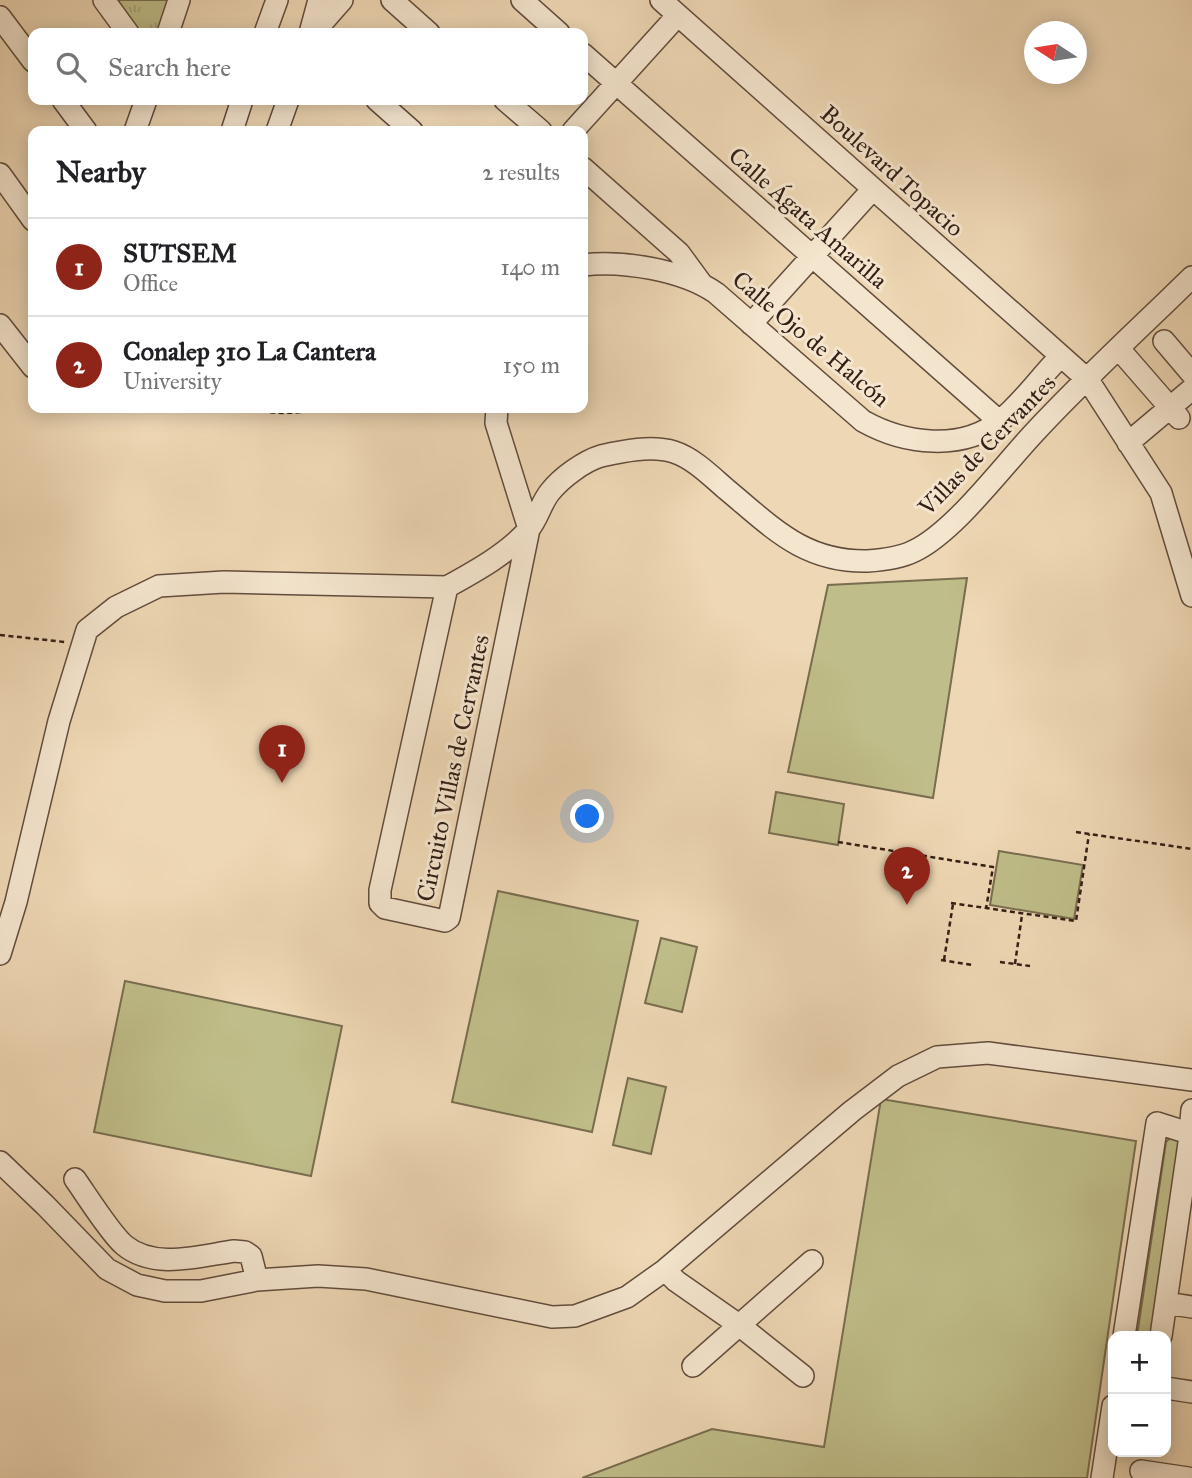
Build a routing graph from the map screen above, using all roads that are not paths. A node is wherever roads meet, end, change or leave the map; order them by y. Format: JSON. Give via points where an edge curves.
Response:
{"nodes":[{"id":1,"x":104,"y":0,"type":"edge"},
{"id":2,"x":179,"y":0,"type":"edge"},
{"id":3,"x":277,"y":0,"type":"edge"},
{"id":4,"x":318,"y":0,"type":"edge"},
{"id":5,"x":342,"y":0,"type":"edge"},
{"id":6,"x":392,"y":0,"type":"edge"},
{"id":7,"x":522,"y":0,"type":"edge"},
{"id":8,"x":661,"y":0,"type":"edge"},
{"id":9,"x":678,"y":15,"type":"junction"},
{"id":10,"x":0,"y":17,"type":"edge"},
{"id":11,"x":124,"y":28,"type":"edge"},
{"id":12,"x":170,"y":28,"type":"edge"},
{"id":13,"x":267,"y":28,"type":"edge"},
{"id":14,"x":313,"y":28,"type":"edge"},
{"id":15,"x":317,"y":28,"type":"edge"},
{"id":16,"x":423,"y":28,"type":"edge"},
{"id":17,"x":553,"y":28,"type":"edge"},
{"id":18,"x":28,"y":54,"type":"edge"},
{"id":19,"x":588,"y":58,"type":"edge"},
{"id":20,"x":617,"y":83,"type":"junction"},
{"id":21,"x":67,"y":105,"type":"edge"},
{"id":22,"x":144,"y":105,"type":"edge"},
{"id":23,"x":240,"y":105,"type":"edge"},
{"id":24,"x":383,"y":105,"type":"edge"},
{"id":25,"x":511,"y":105,"type":"edge"},
{"id":26,"x":82,"y":126,"type":"edge"},
{"id":27,"x":137,"y":126,"type":"edge"},
{"id":28,"x":234,"y":126,"type":"edge"},
{"id":29,"x":406,"y":126,"type":"edge"},
{"id":30,"x":535,"y":126,"type":"edge"},
{"id":31,"x":578,"y":126,"type":"edge"},
{"id":32,"x":588,"y":172,"type":"edge"},
{"id":33,"x":0,"y":174,"type":"edge"},
{"id":34,"x":873,"y":189,"type":"junction"},
{"id":35,"x":28,"y":213,"type":"edge"},
{"id":36,"x":812,"y":256,"type":"junction"},
{"id":37,"x":588,"y":265,"type":"edge"},
{"id":38,"x":1192,"y":277,"type":"edge"},
{"id":39,"x":701,"y":283,"type":"junction"},
{"id":40,"x":751,"y":324,"type":"junction"},
{"id":41,"x":0,"y":325,"type":"edge"},
{"id":42,"x":1164,"y":341,"type":"dead end"},
{"id":43,"x":1119,"y":349,"type":"junction"},
{"id":44,"x":1060,"y":357,"type":"junction"},
{"id":45,"x":28,"y":361,"type":"edge"},
{"id":46,"x":1192,"y":374,"type":"edge"},
{"id":47,"x":1088,"y":380,"type":"junction"},
{"id":48,"x":1192,"y":389,"type":"edge"},
{"id":49,"x":1180,"y":411,"type":"edge"},
{"id":50,"x":497,"y":413,"type":"edge"},
{"id":51,"x":999,"y":421,"type":"junction"},
{"id":52,"x":1132,"y":449,"type":"junction"},
{"id":53,"x":529,"y":529,"type":"junction"},
{"id":54,"x":447,"y":587,"type":"junction"},
{"id":55,"x":1192,"y":596,"type":"edge"},
{"id":56,"x":10,"y":885,"type":"edge"},
{"id":57,"x":0,"y":954,"type":"edge"},
{"id":58,"x":1192,"y":1080,"type":"edge"},
{"id":59,"x":1192,"y":1110,"type":"edge"},
{"id":60,"x":1191,"y":1134,"type":"edge"},
{"id":61,"x":0,"y":1162,"type":"edge"},
{"id":62,"x":75,"y":1179,"type":"dead end"},
{"id":63,"x":1185,"y":1219,"type":"edge"},
{"id":64,"x":812,"y":1261,"type":"dead end"},
{"id":65,"x":665,"y":1270,"type":"junction"},
{"id":66,"x":257,"y":1280,"type":"junction"},
{"id":67,"x":1166,"y":1303,"type":"junction"},
{"id":68,"x":1192,"y":1307,"type":"edge"},
{"id":69,"x":739,"y":1325,"type":"junction"},
{"id":70,"x":1125,"y":1331,"type":"edge"},
{"id":71,"x":1162,"y":1331,"type":"edge"},
{"id":72,"x":693,"y":1366,"type":"dead end"},
{"id":73,"x":803,"y":1376,"type":"dead end"},
{"id":74,"x":1171,"y":1389,"type":"edge"},
{"id":75,"x":1192,"y":1392,"type":"edge"},
{"id":76,"x":1108,"y":1439,"type":"edge"},
{"id":77,"x":1141,"y":1467,"type":"edge"},
{"id":78,"x":1102,"y":1478,"type":"edge"},
{"id":79,"x":1188,"y":1478,"type":"edge"}],
"edges":[{"from":1,"to":11,"type":"street"},
{"from":2,"to":12,"type":"street"},
{"from":3,"to":13,"type":"street"},
{"from":4,"to":14,"type":"street"},
{"from":5,"to":15,"type":"street"},
{"from":6,"to":16,"type":"street"},
{"from":7,"to":17,"type":"street"},
{"from":8,"to":9,"type":"street","name":"Boulevard Topacio"},
{"from":9,"to":20,"type":"street"},
{"from":9,"to":34,"type":"street","name":"Boulevard Topacio"},
{"from":10,"to":18,"type":"street"},
{"from":19,"to":20,"type":"street","name":"Calle Ágata Amarilla"},
{"from":20,"to":31,"type":"street"},
{"from":20,"to":36,"type":"street","name":"Calle Ágata Amarilla"},
{"from":21,"to":26,"type":"street"},
{"from":22,"to":27,"type":"street"},
{"from":23,"to":28,"type":"street"},
{"from":24,"to":29,"type":"street"},
{"from":25,"to":30,"type":"street"},
{"from":32,"to":39,"type":"street","via":[[679,253]]},
{"from":33,"to":35,"type":"street"},
{"from":34,"to":36,"type":"street"},
{"from":34,"to":44,"type":"street","name":"Boulevard Topacio"},
{"from":36,"to":40,"type":"street"},
{"from":36,"to":51,"type":"street","name":"Calle Ágata Amarilla"},
{"from":37,"to":39,"type":"street","name":"Calle Ojo de Halcón","via":[[624,266]]},
{"from":38,"to":43,"type":"street","name":"Villas de Cervantes"},
{"from":39,"to":40,"type":"street","name":"Calle Ojo de Halcón"},
{"from":40,"to":51,"type":"street","name":"Calle Ojo de Halcón","via":[[863,421],[882,432],[913,441],[939,441],[978,432]]},
{"from":41,"to":45,"type":"street"},
{"from":42,"to":46,"type":"street"},
{"from":43,"to":47,"type":"street","name":"Villas de Cervantes"},
{"from":43,"to":49,"type":"street"},
{"from":44,"to":47,"type":"street","name":"Boulevard Topacio"},
{"from":44,"to":51,"type":"street","name":"Calle Ojo de Halcón"},
{"from":47,"to":52,"type":"street","name":"Boulevard Topacio"},
{"from":47,"to":53,"type":"street","name":"Villas de Cervantes","via":[[943,532],[898,556],[848,561],[808,550],[698,466],[675,452],[644,449],[598,457],[582,466],[550,492]]},
{"from":48,"to":49,"type":"street"},
{"from":49,"to":52,"type":"street"},
{"from":50,"to":53,"type":"street"},
{"from":52,"to":55,"type":"street","name":"Boulevard Topacio","via":[[1161,494]]},
{"from":53,"to":54,"type":"street","name":"Villas de Cervantes","via":[[479,570]]},
{"from":53,"to":54,"type":"street","name":"Circuito Villas de Cervantes","via":[[445,921],[384,908],[380,890]]},
{"from":54,"to":56,"type":"street","via":[[224,582],[159,586],[117,607],[87,630]]},
{"from":56,"to":57,"type":"street"},
{"from":58,"to":65,"type":"street","via":[[988,1053],[937,1057],[898,1076],[852,1111]]},
{"from":59,"to":60,"type":"street"},
{"from":60,"to":63,"type":"street"},
{"from":60,"to":70,"type":"street","via":[[1157,1123]]},
{"from":61,"to":66,"type":"street","via":[[107,1269],[137,1285],[201,1291]]},
{"from":62,"to":66,"type":"street","via":[[122,1244],[141,1256],[167,1260],[245,1252],[251,1256]]},
{"from":63,"to":67,"type":"street"},
{"from":64,"to":69,"type":"street"},
{"from":65,"to":66,"type":"street","via":[[627,1297],[575,1316],[552,1317],[366,1279]]},
{"from":65,"to":69,"type":"street"},
{"from":67,"to":68,"type":"street"},
{"from":67,"to":71,"type":"street"},
{"from":69,"to":72,"type":"street"},
{"from":69,"to":73,"type":"street"},
{"from":74,"to":75,"type":"street"},
{"from":76,"to":78,"type":"street"},
{"from":77,"to":79,"type":"street"}]}
